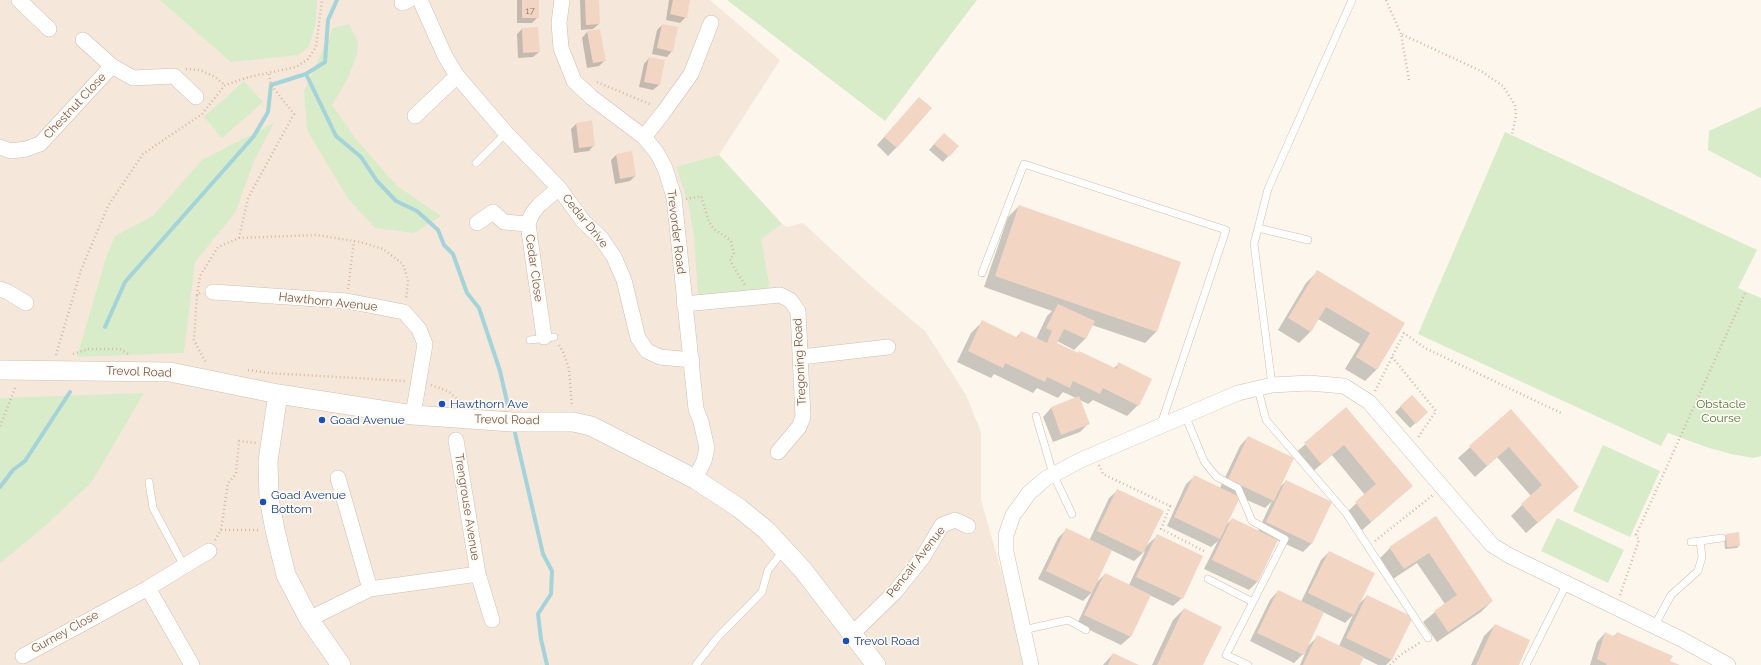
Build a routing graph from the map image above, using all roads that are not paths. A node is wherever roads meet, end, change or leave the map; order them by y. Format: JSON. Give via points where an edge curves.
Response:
{"nodes":[{"id":1,"x":19,"y":0,"type":"edge"},
{"id":2,"x":420,"y":0,"type":"edge"},
{"id":3,"x":562,"y":0,"type":"edge"},
{"id":4,"x":1352,"y":0,"type":"edge"},
{"id":5,"x":711,"y":22,"type":"dead end"},
{"id":6,"x":49,"y":29,"type":"dead end"},
{"id":7,"x":84,"y":40,"type":"dead end"},
{"id":8,"x":112,"y":66,"type":"junction"},
{"id":9,"x":457,"y":76,"type":"junction"},
{"id":10,"x":196,"y":97,"type":"dead end"},
{"id":11,"x":415,"y":116,"type":"dead end"},
{"id":12,"x":506,"y":133,"type":"junction"},
{"id":13,"x":644,"y":137,"type":"junction"},
{"id":14,"x":0,"y":147,"type":"edge"},
{"id":15,"x":476,"y":163,"type":"dead end"},
{"id":16,"x":559,"y":188,"type":"junction"},
{"id":17,"x":477,"y":223,"type":"dead end"},
{"id":18,"x":528,"y":224,"type":"junction"},
{"id":19,"x":1258,"y":228,"type":"junction"},
{"id":20,"x":1308,"y":240,"type":"dead end"},
{"id":21,"x":982,"y":273,"type":"dead end"},
{"id":22,"x":0,"y":289,"type":"edge"},
{"id":23,"x":213,"y":292,"type":"road end"},
{"id":24,"x":26,"y":303,"type":"dead end"},
{"id":25,"x":684,"y":304,"type":"junction"},
{"id":26,"x":543,"y":338,"type":"road end"},
{"id":27,"x":888,"y":347,"type":"dead end"},
{"id":28,"x":801,"y":357,"type":"junction"},
{"id":29,"x":692,"y":360,"type":"junction"},
{"id":30,"x":0,"y":370,"type":"edge"},
{"id":31,"x":1265,"y":387,"type":"junction"},
{"id":32,"x":278,"y":394,"type":"junction"},
{"id":33,"x":413,"y":415,"type":"junction"},
{"id":34,"x":1185,"y":415,"type":"junction"},
{"id":35,"x":1036,"y":416,"type":"dead end"},
{"id":36,"x":1161,"y":426,"type":"junction"},
{"id":37,"x":456,"y":440,"type":"dead end"},
{"id":38,"x":778,"y":452,"type":"dead end"},
{"id":39,"x":1053,"y":474,"type":"junction"},
{"id":40,"x":338,"y":478,"type":"dead end"},
{"id":41,"x":695,"y":479,"type":"junction"},
{"id":42,"x":148,"y":482,"type":"dead end"},
{"id":43,"x":1072,"y":514,"type":"dead end"},
{"id":44,"x":968,"y":526,"type":"dead end"},
{"id":45,"x":1722,"y":538,"type":"dead end"},
{"id":46,"x":1700,"y":541,"type":"junction"},
{"id":47,"x":1691,"y":542,"type":"dead end"},
{"id":48,"x":209,"y":550,"type":"dead end"},
{"id":49,"x":784,"y":550,"type":"junction"},
{"id":50,"x":184,"y":566,"type":"junction"},
{"id":51,"x":478,"y":574,"type":"junction"},
{"id":52,"x":1208,"y":579,"type":"dead end"},
{"id":53,"x":1567,"y":583,"type":"junction"},
{"id":54,"x":148,"y":588,"type":"junction"},
{"id":55,"x":370,"y":590,"type":"junction"},
{"id":56,"x":1253,"y":602,"type":"junction"},
{"id":57,"x":309,"y":619,"type":"junction"},
{"id":58,"x":492,"y":620,"type":"dead end"},
{"id":59,"x":1657,"y":628,"type":"junction"},
{"id":60,"x":1023,"y":630,"type":"junction"},
{"id":61,"x":1086,"y":630,"type":"dead end"},
{"id":62,"x":852,"y":634,"type":"junction"},
{"id":63,"x":1428,"y":638,"type":"road end"},
{"id":64,"x":23,"y":656,"type":"dead end"},
{"id":65,"x":192,"y":665,"type":"edge"},
{"id":66,"x":341,"y":665,"type":"edge"},
{"id":67,"x":696,"y":665,"type":"edge"},
{"id":68,"x":876,"y":665,"type":"edge"},
{"id":69,"x":1031,"y":665,"type":"edge"},
{"id":70,"x":1248,"y":665,"type":"edge"},
{"id":71,"x":1526,"y":665,"type":"edge"},
{"id":72,"x":1728,"y":665,"type":"edge"}],
"edges":[{"from":1,"to":6,"type":"street"},
{"from":2,"to":9,"type":"street","name":"Cedar Drive","via":[[445,56]]},
{"from":3,"to":13,"type":"street","name":"Trevorder Road","via":[[561,48],[574,81],[590,97]]},
{"from":4,"to":19,"type":"lane","via":[[1268,189]]},
{"from":5,"to":13,"type":"street","via":[[691,74]]},
{"from":7,"to":8,"type":"street","name":"Chestnut Close"},
{"from":8,"to":10,"type":"street","via":[[133,78],[174,76]]},
{"from":8,"to":14,"type":"street","name":"Chestnut Close","via":[[40,144],[11,151]]},
{"from":9,"to":11,"type":"street"},
{"from":9,"to":12,"type":"street","name":"Cedar Drive"},
{"from":12,"to":15,"type":"lane"},
{"from":12,"to":16,"type":"street","name":"Cedar Drive"},
{"from":13,"to":25,"type":"street","name":"Trevorder Road","via":[[665,168],[674,201]]},
{"from":16,"to":18,"type":"street","name":"Cedar Close","via":[[539,205]]},
{"from":16,"to":29,"type":"street","name":"Cedar Drive","via":[[614,257],[624,280],[638,338],[647,351],[660,357]]},
{"from":17,"to":18,"type":"street","via":[[493,212],[504,222]]},
{"from":18,"to":26,"type":"street","name":"Cedar Close"},
{"from":19,"to":20,"type":"lane"},
{"from":19,"to":31,"type":"lane","via":[[1254,244]]},
{"from":21,"to":36,"type":"lane","via":[[1024,164],[1226,230]]},
{"from":22,"to":24,"type":"street"},
{"from":23,"to":33,"type":"street","name":"Hawthorn Avenue","via":[[347,301],[404,312],[419,329],[425,344]]},
{"from":25,"to":28,"type":"street","name":"Tregoning Road","via":[[780,295],[790,300],[798,311]]},
{"from":25,"to":29,"type":"street","name":"Trevorder Road"},
{"from":27,"to":28,"type":"street"},
{"from":28,"to":38,"type":"street","name":"Tregoning Road","via":[[803,417],[799,427]]},
{"from":29,"to":41,"type":"street","name":"Trevorder Road","via":[[696,409],[706,448],[704,461]]},
{"from":30,"to":32,"type":"street","name":"Trevol Road","via":[[170,372]]},
{"from":31,"to":34,"type":"street","via":[[1238,393]]},
{"from":31,"to":53,"type":"street","via":[[1309,383],[1344,386],[1369,402],[1492,545]]},
{"from":31,"to":63,"type":"lane","via":[[1266,420],[1346,513]]},
{"from":32,"to":33,"type":"street","name":"Trevol Road"},
{"from":32,"to":57,"type":"street","via":[[270,445],[269,498],[286,575]]},
{"from":33,"to":41,"type":"street","name":"Trevol Road","via":[[512,422],[572,422],[591,426]]},
{"from":34,"to":36,"type":"street"},
{"from":34,"to":56,"type":"lane","via":[[1210,470],[1217,477],[1238,488],[1252,521],[1285,540]]},
{"from":35,"to":39,"type":"lane"},
{"from":36,"to":39,"type":"street"},
{"from":37,"to":51,"type":"street","name":"Trengrouse Avenue"},
{"from":39,"to":43,"type":"lane"},
{"from":39,"to":60,"type":"street","via":[[1021,501],[1006,535],[1008,567]]},
{"from":40,"to":55,"type":"street"},
{"from":41,"to":49,"type":"street","name":"Trevol Road","via":[[739,508],[766,530]]},
{"from":42,"to":50,"type":"lane","via":[[153,508]]},
{"from":44,"to":62,"type":"street","name":"Pencair Avenue","via":[[955,520],[942,525],[923,557],[895,592]]},
{"from":45,"to":46,"type":"lane"},
{"from":46,"to":47,"type":"lane"},
{"from":46,"to":59,"type":"lane","via":[[1702,557],[1698,571],[1671,595],[1656,623]]},
{"from":48,"to":50,"type":"street","name":"Gurney Close"},
{"from":49,"to":62,"type":"street","name":"Trevol Road","via":[[803,570]]},
{"from":49,"to":67,"type":"lane","via":[[768,570],[762,592],[717,638]]},
{"from":50,"to":54,"type":"street","name":"Gurney Close"},
{"from":51,"to":55,"type":"street","name":"Trengrouse Avenue"},
{"from":51,"to":58,"type":"street","name":"Trengrouse Avenue"},
{"from":52,"to":56,"type":"lane"},
{"from":53,"to":59,"type":"street"},
{"from":53,"to":71,"type":"lane"},
{"from":54,"to":64,"type":"street","name":"Gurney Close"},
{"from":54,"to":65,"type":"street"},
{"from":55,"to":57,"type":"street","name":"Trengrouse Avenue"},
{"from":56,"to":70,"type":"lane","via":[[1226,655]]},
{"from":57,"to":66,"type":"street"},
{"from":59,"to":72,"type":"street"},
{"from":60,"to":61,"type":"lane","via":[[1068,620]]},
{"from":60,"to":69,"type":"street"},
{"from":62,"to":68,"type":"street","name":"Trevol Road"}]}
